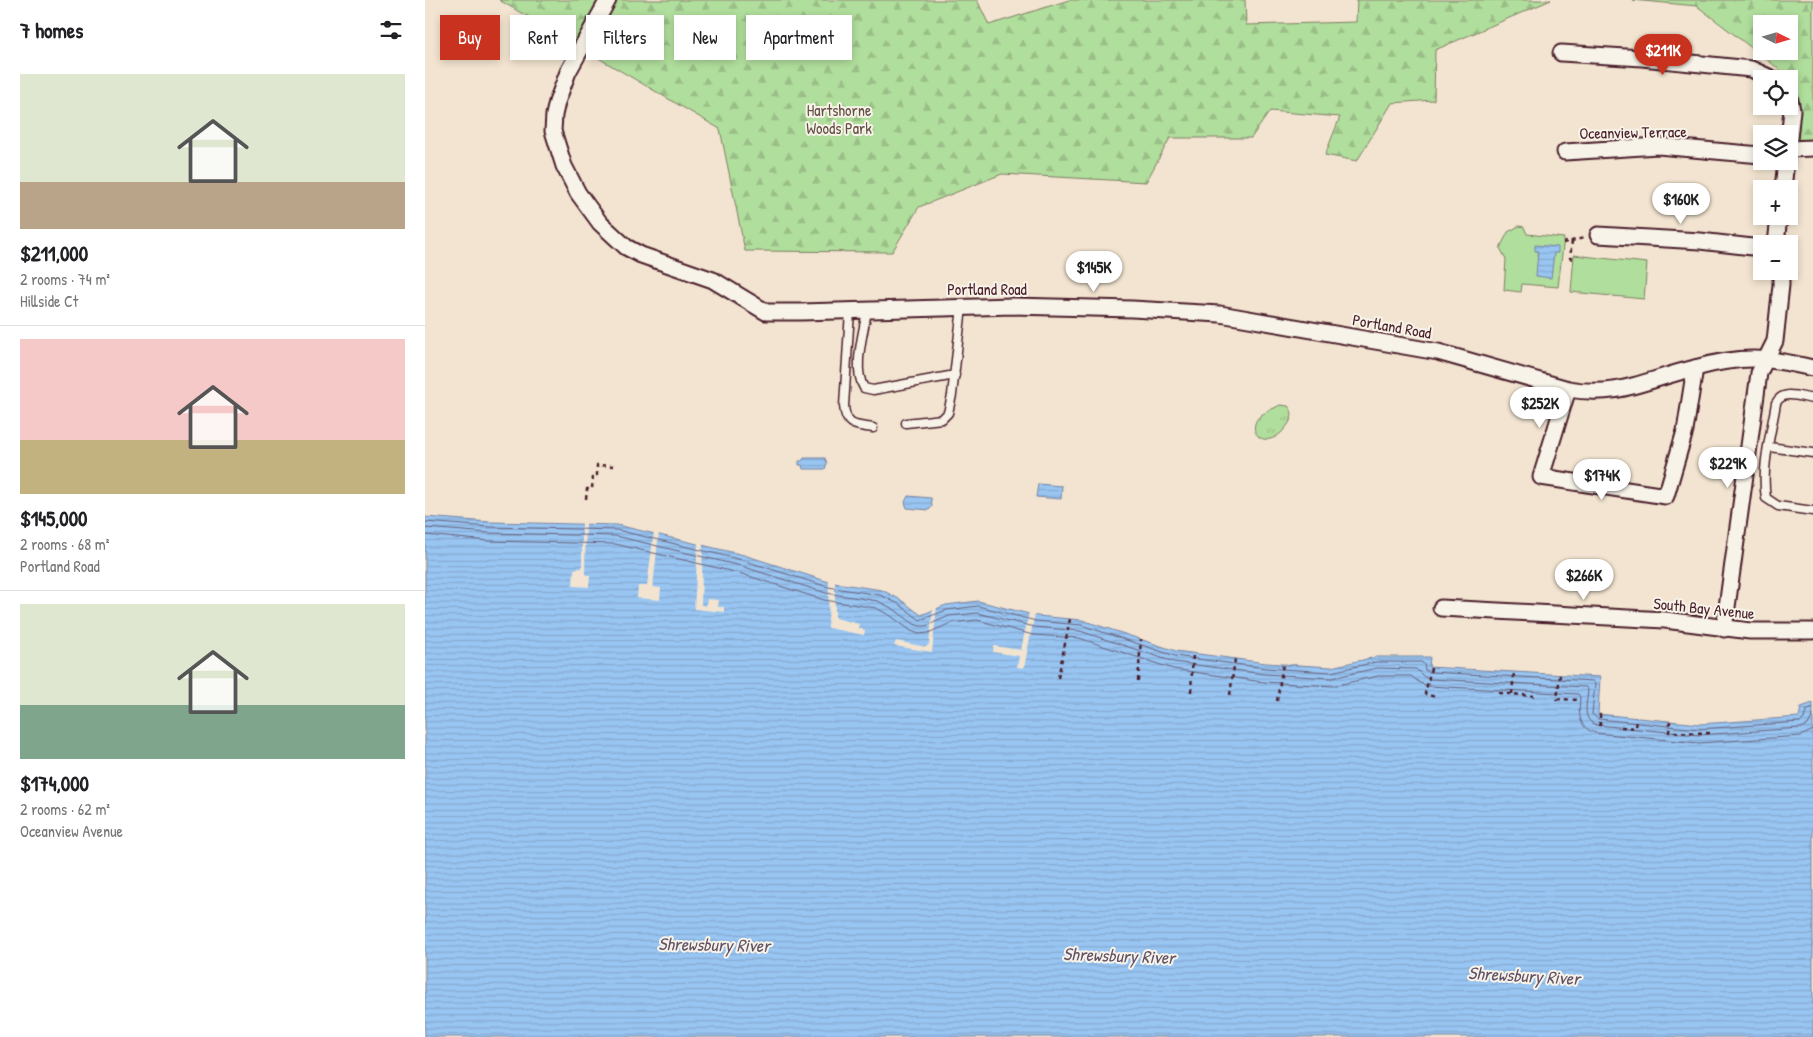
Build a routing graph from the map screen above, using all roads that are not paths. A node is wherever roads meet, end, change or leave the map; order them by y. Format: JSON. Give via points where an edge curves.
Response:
{"nodes":[{"id":1,"x":608,"y":0,"type":"edge"},
{"id":2,"x":1561,"y":53,"type":"dead end"},
{"id":3,"x":1753,"y":70,"type":"edge"},
{"id":4,"x":1813,"y":148,"type":"edge"},
{"id":5,"x":1798,"y":149,"type":"edge"},
{"id":6,"x":1565,"y":152,"type":"dead end"},
{"id":7,"x":1753,"y":153,"type":"edge"},
{"id":8,"x":1598,"y":235,"type":"road end"},
{"id":9,"x":1753,"y":247,"type":"edge"},
{"id":10,"x":1781,"y":280,"type":"edge"},
{"id":11,"x":962,"y":306,"type":"junction"},
{"id":12,"x":849,"y":310,"type":"junction"},
{"id":13,"x":867,"y":310,"type":"junction"},
{"id":14,"x":1766,"y":359,"type":"junction"},
{"id":15,"x":1695,"y":368,"type":"junction"},
{"id":16,"x":1813,"y":368,"type":"edge"},
{"id":17,"x":955,"y":375,"type":"junction"},
{"id":18,"x":1568,"y":389,"type":"junction"},
{"id":19,"x":1813,"y":399,"type":"edge"},
{"id":20,"x":906,"y":423,"type":"dead end"},
{"id":21,"x":873,"y":428,"type":"dead end"},
{"id":22,"x":1769,"y":447,"type":"junction"},
{"id":23,"x":1813,"y":453,"type":"edge"},
{"id":24,"x":1813,"y":511,"type":"edge"},
{"id":25,"x":1441,"y":608,"type":"dead end"},
{"id":26,"x":1724,"y":629,"type":"junction"},
{"id":27,"x":1813,"y":631,"type":"edge"}],
"edges":[{"from":1,"to":12,"type":"street","name":"Portland Road","via":[[568,72],[554,115],[553,131],[564,166],[585,204],[626,247],[713,280],[760,310]]},
{"from":2,"to":3,"type":"street"},
{"from":4,"to":5,"type":"street"},
{"from":6,"to":7,"type":"street","name":"Oceanview Terrace","via":[[1658,146]]},
{"from":8,"to":9,"type":"street"},
{"from":10,"to":14,"type":"street","via":[[1775,341]]},
{"from":11,"to":13,"type":"street","name":"Portland Road"},
{"from":11,"to":17,"type":"lane"},
{"from":11,"to":18,"type":"street","name":"Portland Road","via":[[1221,314],[1439,352]]},
{"from":12,"to":13,"type":"street","name":"Portland Road"},
{"from":12,"to":21,"type":"lane","via":[[845,417],[851,424]]},
{"from":13,"to":17,"type":"lane","via":[[858,367],[859,380],[864,388],[873,390]]},
{"from":14,"to":15,"type":"street","name":"Portland Road"},
{"from":14,"to":16,"type":"street","name":"Portland Road"},
{"from":14,"to":26,"type":"street","via":[[1759,373]]},
{"from":15,"to":18,"type":"street","name":"Portland Road","via":[[1618,390],[1584,392]]},
{"from":15,"to":18,"type":"street","via":[[1685,431],[1666,496],[1541,477]]},
{"from":17,"to":20,"type":"lane","via":[[948,413],[942,420]]},
{"from":19,"to":22,"type":"lane","via":[[1785,394],[1779,397]]},
{"from":22,"to":23,"type":"lane"},
{"from":22,"to":24,"type":"lane","via":[[1766,498],[1778,506]]},
{"from":25,"to":26,"type":"street","name":"South Bay Avenue","via":[[1665,620]]},
{"from":26,"to":27,"type":"street","name":"South Bay Avenue"}]}
